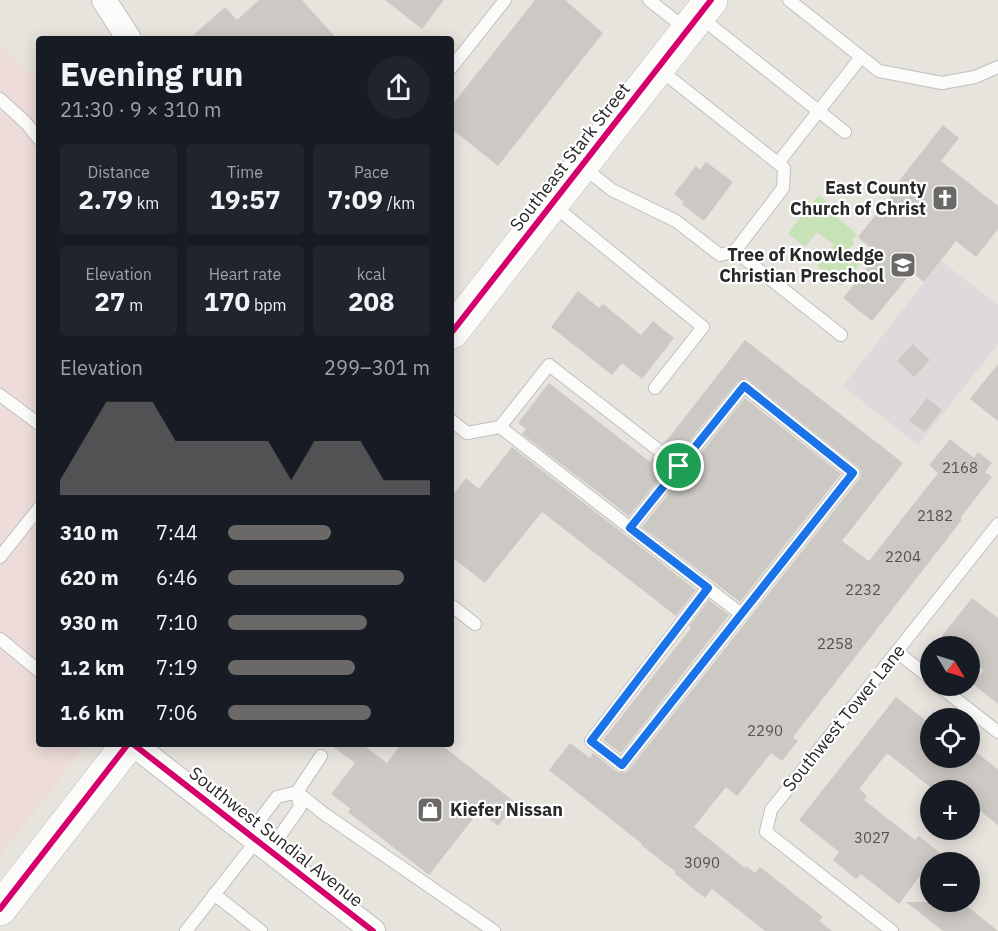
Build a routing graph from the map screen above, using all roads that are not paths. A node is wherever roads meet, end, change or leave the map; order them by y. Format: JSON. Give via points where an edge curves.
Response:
{"nodes":[{"id":1,"x":104,"y":0,"type":"edge"},
{"id":2,"x":506,"y":0,"type":"edge"},
{"id":3,"x":650,"y":0,"type":"edge"},
{"id":4,"x":789,"y":0,"type":"edge"},
{"id":5,"x":699,"y":15,"type":"edge"},
{"id":6,"x":127,"y":36,"type":"edge"},
{"id":7,"x":861,"y":57,"type":"junction"},
{"id":8,"x":454,"y":65,"type":"edge"},
{"id":9,"x":998,"y":67,"type":"edge"},
{"id":10,"x":658,"y":68,"type":"junction"},
{"id":11,"x":0,"y":99,"type":"edge"},
{"id":12,"x":818,"y":111,"type":"junction"},
{"id":13,"x":844,"y":132,"type":"dead end"},
{"id":14,"x":36,"y":135,"type":"edge"},
{"id":15,"x":778,"y":163,"type":"junction"},
{"id":16,"x":582,"y":166,"type":"junction"},
{"id":17,"x":552,"y":204,"type":"junction"},
{"id":18,"x":735,"y":251,"type":"junction"},
{"id":19,"x":454,"y":329,"type":"edge"},
{"id":20,"x":842,"y":335,"type":"dead end"},
{"id":21,"x":655,"y":388,"type":"dead end"},
{"id":22,"x":0,"y":395,"type":"edge"},
{"id":23,"x":36,"y":422,"type":"edge"},
{"id":24,"x":454,"y":423,"type":"edge"},
{"id":25,"x":500,"y":427,"type":"junction"},
{"id":26,"x":679,"y":466,"type":"junction"},
{"id":27,"x":36,"y":512,"type":"edge"},
{"id":28,"x":998,"y":524,"type":"edge"},
{"id":29,"x":630,"y":528,"type":"junction"},
{"id":30,"x":0,"y":557,"type":"edge"},
{"id":31,"x":708,"y":588,"type":"junction"},
{"id":32,"x":454,"y":608,"type":"edge"},
{"id":33,"x":741,"y":614,"type":"junction"},
{"id":34,"x":476,"y":624,"type":"dead end"},
{"id":35,"x":0,"y":639,"type":"edge"},
{"id":36,"x":897,"y":652,"type":"junction"},
{"id":37,"x":36,"y":668,"type":"edge"},
{"id":38,"x":920,"y":670,"type":"edge"},
{"id":39,"x":952,"y":696,"type":"edge"},
{"id":40,"x":998,"y":732,"type":"edge"},
{"id":41,"x":128,"y":747,"type":"edge"},
{"id":42,"x":134,"y":747,"type":"edge"},
{"id":43,"x":321,"y":756,"type":"dead end"},
{"id":44,"x":297,"y":792,"type":"junction"},
{"id":45,"x":258,"y":842,"type":"junction"},
{"id":46,"x":214,"y":894,"type":"junction"},
{"id":47,"x":0,"y":909,"type":"edge"},
{"id":48,"x":186,"y":931,"type":"edge"},
{"id":49,"x":261,"y":931,"type":"edge"},
{"id":50,"x":373,"y":931,"type":"edge"},
{"id":51,"x":494,"y":931,"type":"edge"},
{"id":52,"x":892,"y":931,"type":"edge"}],
"edges":[{"from":1,"to":6,"type":"street"},
{"from":2,"to":8,"type":"lane"},
{"from":3,"to":5,"type":"lane"},
{"from":4,"to":7,"type":"lane"},
{"from":5,"to":10,"type":"main road","name":"Southeast Stark Street"},
{"from":5,"to":12,"type":"lane"},
{"from":7,"to":9,"type":"lane","via":[[879,71],[942,83],[975,77]]},
{"from":7,"to":12,"type":"lane"},
{"from":10,"to":15,"type":"lane"},
{"from":10,"to":16,"type":"main road","name":"Southeast Stark Street"},
{"from":11,"to":14,"type":"lane"},
{"from":12,"to":13,"type":"lane"},
{"from":12,"to":15,"type":"lane"},
{"from":15,"to":18,"type":"lane","via":[[784,168],[783,188]]},
{"from":16,"to":17,"type":"main road","name":"Southeast Stark Street"},
{"from":16,"to":18,"type":"lane","via":[[612,190],[676,221],[720,255]]},
{"from":17,"to":19,"type":"main road","name":"Southeast Stark Street"},
{"from":17,"to":21,"type":"lane","via":[[703,327]]},
{"from":18,"to":20,"type":"lane"},
{"from":22,"to":23,"type":"lane"},
{"from":24,"to":25,"type":"lane","via":[[467,433]]},
{"from":25,"to":26,"type":"lane","via":[[549,365]]},
{"from":25,"to":29,"type":"lane"},
{"from":26,"to":29,"type":"lane"},
{"from":26,"to":33,"type":"lane","via":[[744,386],[853,473]]},
{"from":27,"to":30,"type":"lane"},
{"from":28,"to":36,"type":"lane","name":"Southwest Tower Lane"},
{"from":29,"to":31,"type":"lane"},
{"from":31,"to":33,"type":"lane"},
{"from":31,"to":33,"type":"lane","via":[[591,741],[622,765]]},
{"from":32,"to":34,"type":"lane"},
{"from":35,"to":37,"type":"lane"},
{"from":36,"to":38,"type":"lane"},
{"from":36,"to":52,"type":"lane","name":"Southwest Tower Lane","via":[[771,810],[766,832]]},
{"from":39,"to":40,"type":"lane"},
{"from":41,"to":47,"type":"main road"},
{"from":42,"to":45,"type":"street","name":"Southwest Sundial Avenue"},
{"from":43,"to":44,"type":"lane"},
{"from":44,"to":45,"type":"lane","via":[[277,797]]},
{"from":44,"to":45,"type":"lane","via":[[300,807]]},
{"from":44,"to":51,"type":"lane"},
{"from":45,"to":46,"type":"lane"},
{"from":45,"to":50,"type":"street","name":"Southwest Sundial Avenue"},
{"from":46,"to":48,"type":"lane"},
{"from":46,"to":49,"type":"lane"}]}
